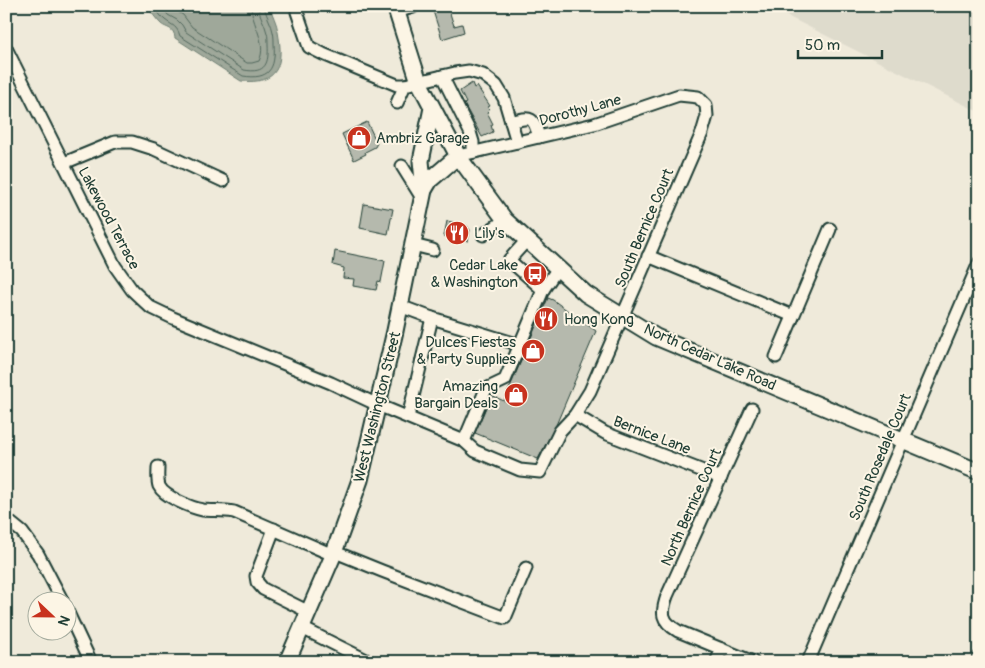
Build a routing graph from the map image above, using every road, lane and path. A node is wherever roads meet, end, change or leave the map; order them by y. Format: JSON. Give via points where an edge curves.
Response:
{"nodes":[{"id":1,"x":412,"y":7,"type":"edge"},
{"id":2,"x":395,"y":9,"type":"edge"},
{"id":3,"x":297,"y":12,"type":"dead end"},
{"id":4,"x":6,"y":48,"type":"edge"},
{"id":5,"x":442,"y":76,"type":"junction"},
{"id":6,"x":412,"y":84,"type":"junction"},
{"id":7,"x":397,"y":103,"type":"dead end"},
{"id":8,"x":706,"y":104,"type":"joint"},
{"id":9,"x":432,"y":108,"type":"junction"},
{"id":10,"x":511,"y":122,"type":"junction"},
{"id":11,"x":539,"y":137,"type":"junction"},
{"id":12,"x":517,"y":142,"type":"junction"},
{"id":13,"x":473,"y":152,"type":"junction"},
{"id":14,"x":458,"y":156,"type":"junction"},
{"id":15,"x":64,"y":163,"type":"junction"},
{"id":16,"x":402,"y":166,"type":"dead end"},
{"id":17,"x":223,"y":181,"type":"dead end"},
{"id":18,"x":423,"y":194,"type":"junction"},
{"id":19,"x":505,"y":220,"type":"junction"},
{"id":20,"x":830,"y":229,"type":"dead end"},
{"id":21,"x":483,"y":236,"type":"dead end"},
{"id":22,"x":527,"y":240,"type":"junction"},
{"id":23,"x":412,"y":245,"type":"junction"},
{"id":24,"x":433,"y":250,"type":"dead end"},
{"id":25,"x":648,"y":256,"type":"junction"},
{"id":26,"x":558,"y":268,"type":"junction"},
{"id":27,"x":977,"y":270,"type":"edge"},
{"id":28,"x":543,"y":290,"type":"junction"},
{"id":29,"x":400,"y":306,"type":"junction"},
{"id":30,"x":622,"y":316,"type":"junction"},
{"id":31,"x":794,"y":316,"type":"junction"},
{"id":32,"x":432,"y":318,"type":"junction"},
{"id":33,"x":520,"y":345,"type":"junction"},
{"id":34,"x":776,"y":357,"type":"dead end"},
{"id":35,"x":378,"y":406,"type":"junction"},
{"id":36,"x":752,"y":409,"type":"dead end"},
{"id":37,"x":575,"y":415,"type":"junction"},
{"id":38,"x":408,"y":417,"type":"junction"},
{"id":39,"x":903,"y":440,"type":"junction"},
{"id":40,"x":464,"y":441,"type":"junction"},
{"id":41,"x":158,"y":467,"type":"dead end"},
{"id":42,"x":979,"y":472,"type":"edge"},
{"id":43,"x":721,"y":478,"type":"junction"},
{"id":44,"x":6,"y":519,"type":"edge"},
{"id":45,"x":274,"y":529,"type":"junction"},
{"id":46,"x":334,"y":553,"type":"junction"},
{"id":47,"x":526,"y":568,"type":"dead end"},
{"id":48,"x":57,"y":590,"type":"edge"},
{"id":49,"x":309,"y":612,"type":"junction"},
{"id":50,"x":302,"y":628,"type":"junction"},
{"id":51,"x":78,"y":634,"type":"edge"},
{"id":52,"x":722,"y":649,"type":"junction"},
{"id":53,"x":979,"y":657,"type":"edge"},
{"id":54,"x":91,"y":662,"type":"edge"},
{"id":55,"x":287,"y":662,"type":"edge"},
{"id":56,"x":370,"y":662,"type":"edge"},
{"id":57,"x":716,"y":662,"type":"edge"},
{"id":58,"x":753,"y":662,"type":"edge"},
{"id":59,"x":808,"y":662,"type":"edge"},
{"id":60,"x":977,"y":662,"type":"edge"}],
"edges":[{"from":1,"to":2,"type":"street"},
{"from":2,"to":6,"type":"main road","name":"North Cedar Lake Road"},
{"from":3,"to":6,"type":"street","via":[[309,47],[397,85]]},
{"from":4,"to":15,"type":"street","name":"Lakewood Terrace"},
{"from":5,"to":6,"type":"street"},
{"from":5,"to":10,"type":"street","via":[[469,71],[483,75],[496,85],[504,98]]},
{"from":5,"to":13,"type":"street","via":[[470,132]]},
{"from":6,"to":7,"type":"street"},
{"from":6,"to":9,"type":"main road","name":"North Cedar Lake Road"},
{"from":8,"to":11,"type":"street","name":"Dorothy Lane","via":[[698,97],[679,95],[594,124]]},
{"from":8,"to":25,"type":"street","name":"South Bernice Court","via":[[707,116],[702,134]]},
{"from":9,"to":14,"type":"main road","name":"North Cedar Lake Road"},
{"from":9,"to":18,"type":"main road","via":[[421,161]]},
{"from":10,"to":11,"type":"street","via":[[532,120]]},
{"from":10,"to":12,"type":"street"},
{"from":11,"to":12,"type":"street","name":"Dorothy Lane"},
{"from":12,"to":13,"type":"street","name":"Dorothy Lane"},
{"from":13,"to":14,"type":"street","name":"Dorothy Lane"},
{"from":14,"to":18,"type":"main road","name":"West Washington Street","via":[[430,180]]},
{"from":14,"to":19,"type":"main road","name":"North Cedar Lake Road"},
{"from":15,"to":17,"type":"street","via":[[115,142],[132,142]]},
{"from":15,"to":35,"type":"street","name":"Lakewood Terrace","via":[[115,266],[132,290],[150,307]]},
{"from":16,"to":18,"type":"street"},
{"from":18,"to":23,"type":"main road","name":"West Washington Street"},
{"from":19,"to":21,"type":"street"},
{"from":19,"to":22,"type":"main road","name":"North Cedar Lake Road"},
{"from":20,"to":31,"type":"street"},
{"from":22,"to":26,"type":"main road","name":"North Cedar Lake Road"},
{"from":22,"to":28,"type":"street","via":[[509,260]]},
{"from":23,"to":24,"type":"street"},
{"from":23,"to":29,"type":"main road","name":"West Washington Street"},
{"from":25,"to":30,"type":"street","name":"South Bernice Court"},
{"from":25,"to":31,"type":"street"},
{"from":26,"to":28,"type":"street"},
{"from":26,"to":30,"type":"main road","name":"North Cedar Lake Road","via":[[586,294]]},
{"from":27,"to":39,"type":"street","name":"South Rosedale Court"},
{"from":28,"to":33,"type":"street"},
{"from":29,"to":32,"type":"street"},
{"from":29,"to":35,"type":"main road","name":"West Washington Street"},
{"from":30,"to":37,"type":"street","name":"South Bernice Court","via":[[590,391]]},
{"from":30,"to":39,"type":"main road","name":"North Cedar Lake Road","via":[[656,337]]},
{"from":31,"to":34,"type":"street"},
{"from":32,"to":33,"type":"street"},
{"from":32,"to":38,"type":"street"},
{"from":33,"to":40,"type":"street","via":[[505,380],[486,389]]},
{"from":35,"to":38,"type":"street","name":"Lakewood Terrace"},
{"from":35,"to":46,"type":"main road","name":"West Washington Street","via":[[360,480]]},
{"from":36,"to":43,"type":"street","name":"North Bernice Court"},
{"from":37,"to":40,"type":"street","name":"South Bernice Court","via":[[560,431],[540,472],[520,470],[475,451]]},
{"from":37,"to":43,"type":"street","name":"Bernice Lane","via":[[605,433]]},
{"from":38,"to":40,"type":"street","name":"Lakewood Terrace"},
{"from":39,"to":42,"type":"main road","name":"North Cedar Lake Road"},
{"from":39,"to":59,"type":"street","name":"South Rosedale Court"},
{"from":41,"to":45,"type":"street","via":[[160,487],[170,497],[203,510],[234,512]]},
{"from":43,"to":52,"type":"street","name":"North Bernice Court","via":[[663,608],[669,626]]},
{"from":44,"to":48,"type":"street","via":[[22,532],[38,554]]},
{"from":45,"to":46,"type":"street"},
{"from":45,"to":49,"type":"street","via":[[256,576],[257,582],[263,589]]},
{"from":46,"to":47,"type":"street","via":[[505,618]]},
{"from":46,"to":49,"type":"main road","name":"West Washington Street"},
{"from":49,"to":50,"type":"main road","name":"West Washington Street"},
{"from":50,"to":55,"type":"main road","name":"West Washington Street"},
{"from":50,"to":56,"type":"street"},
{"from":51,"to":54,"type":"street"},
{"from":52,"to":57,"type":"street"},
{"from":52,"to":58,"type":"street"},
{"from":53,"to":60,"type":"street"}]}
